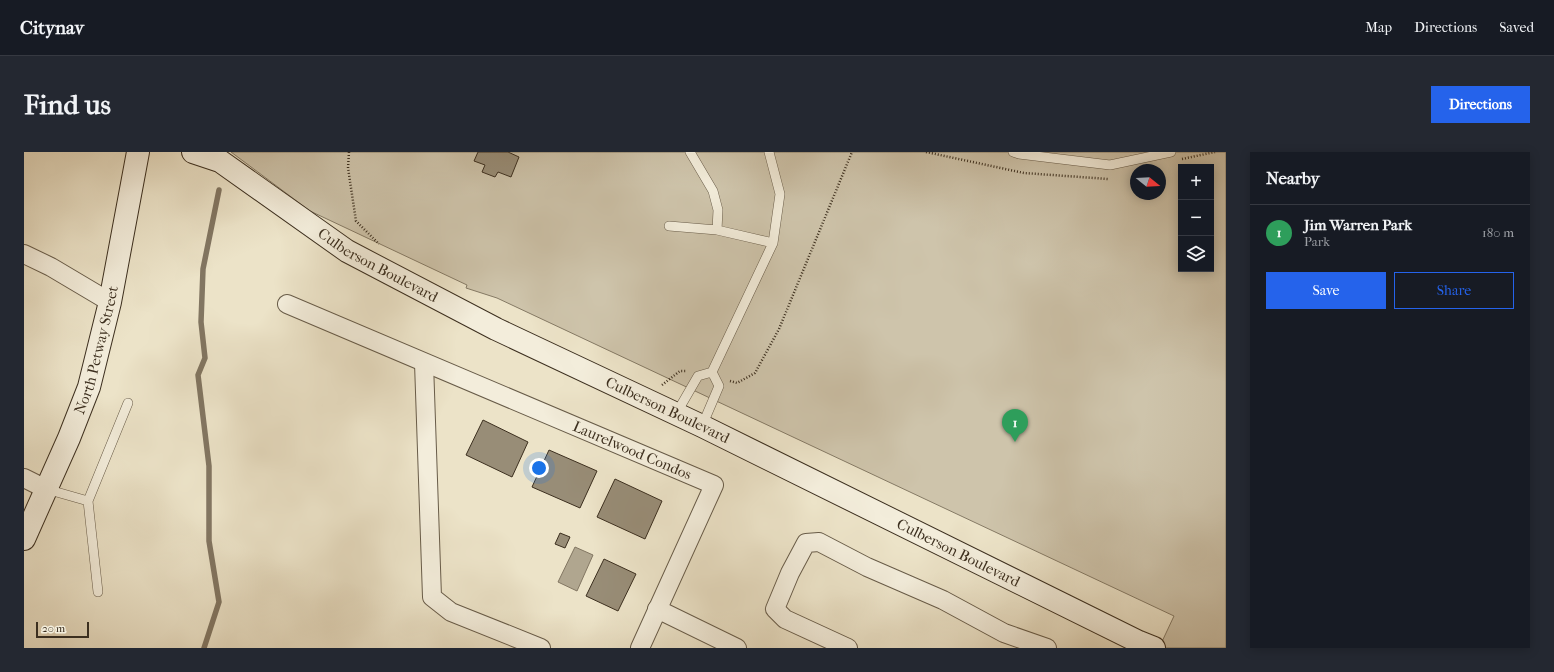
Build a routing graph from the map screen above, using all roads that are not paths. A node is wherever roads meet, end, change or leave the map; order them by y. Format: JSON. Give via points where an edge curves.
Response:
{"nodes":[{"id":1,"x":138,"y":152,"type":"edge"},
{"id":2,"x":193,"y":152,"type":"edge"},
{"id":3,"x":690,"y":152,"type":"edge"},
{"id":4,"x":769,"y":152,"type":"edge"},
{"id":5,"x":1013,"y":152,"type":"edge"},
{"id":6,"x":1171,"y":152,"type":"edge"},
{"id":7,"x":669,"y":226,"type":"dead end"},
{"id":8,"x":717,"y":230,"type":"junction"},
{"id":9,"x":773,"y":243,"type":"junction"},
{"id":10,"x":24,"y":254,"type":"edge"},
{"id":11,"x":110,"y":302,"type":"junction"},
{"id":12,"x":287,"y":304,"type":"dead end"},
{"id":13,"x":424,"y":363,"type":"junction"},
{"id":14,"x":712,"y":372,"type":"junction"},
{"id":15,"x":128,"y":403,"type":"dead end"},
{"id":16,"x":676,"y":414,"type":"junction"},
{"id":17,"x":702,"y":426,"type":"junction"},
{"id":18,"x":24,"y":478,"type":"edge"},
{"id":19,"x":46,"y":489,"type":"junction"},
{"id":20,"x":88,"y":501,"type":"junction"},
{"id":21,"x":24,"y":539,"type":"edge"},
{"id":22,"x":98,"y":592,"type":"dead end"},
{"id":23,"x":657,"y":609,"type":"junction"},
{"id":24,"x":1143,"y":646,"type":"edge"},
{"id":25,"x":541,"y":648,"type":"edge"},
{"id":26,"x":640,"y":648,"type":"edge"},
{"id":27,"x":737,"y":648,"type":"edge"},
{"id":28,"x":848,"y":648,"type":"edge"},
{"id":29,"x":1048,"y":648,"type":"edge"}],
"edges":[{"from":1,"to":11,"type":"street","name":"North Petway Street"},
{"from":2,"to":16,"type":"street","name":"Culberson Boulevard","via":[[220,160],[347,251],[496,329]]},
{"from":3,"to":8,"type":"lane","via":[[713,191],[718,210]]},
{"from":4,"to":9,"type":"lane","via":[[780,194]]},
{"from":5,"to":6,"type":"lane","via":[[1110,165]]},
{"from":7,"to":8,"type":"lane"},
{"from":8,"to":9,"type":"lane"},
{"from":9,"to":14,"type":"lane"},
{"from":10,"to":11,"type":"street"},
{"from":11,"to":19,"type":"street","name":"North Petway Street","via":[[89,387]]},
{"from":12,"to":13,"type":"street","name":"Laurelwood Condos"},
{"from":13,"to":23,"type":"street","name":"Laurelwood Condos","via":[[714,485]]},
{"from":13,"to":25,"type":"street","via":[[432,597],[451,612]]},
{"from":14,"to":16,"type":"lane","via":[[698,376]]},
{"from":14,"to":17,"type":"lane","via":[[719,386]]},
{"from":15,"to":20,"type":"lane"},
{"from":16,"to":17,"type":"street","name":"Culberson Boulevard"},
{"from":17,"to":24,"type":"street","name":"Culberson Boulevard"},
{"from":18,"to":19,"type":"street"},
{"from":19,"to":20,"type":"lane"},
{"from":19,"to":21,"type":"street","name":"North Petway Street"},
{"from":20,"to":22,"type":"lane"},
{"from":23,"to":26,"type":"street","name":"Laurelwood Condos"},
{"from":23,"to":27,"type":"street"},
{"from":28,"to":29,"type":"street","via":[[785,619],[775,609],[806,544],[819,542],[867,567],[943,600],[1004,632]]}]}
